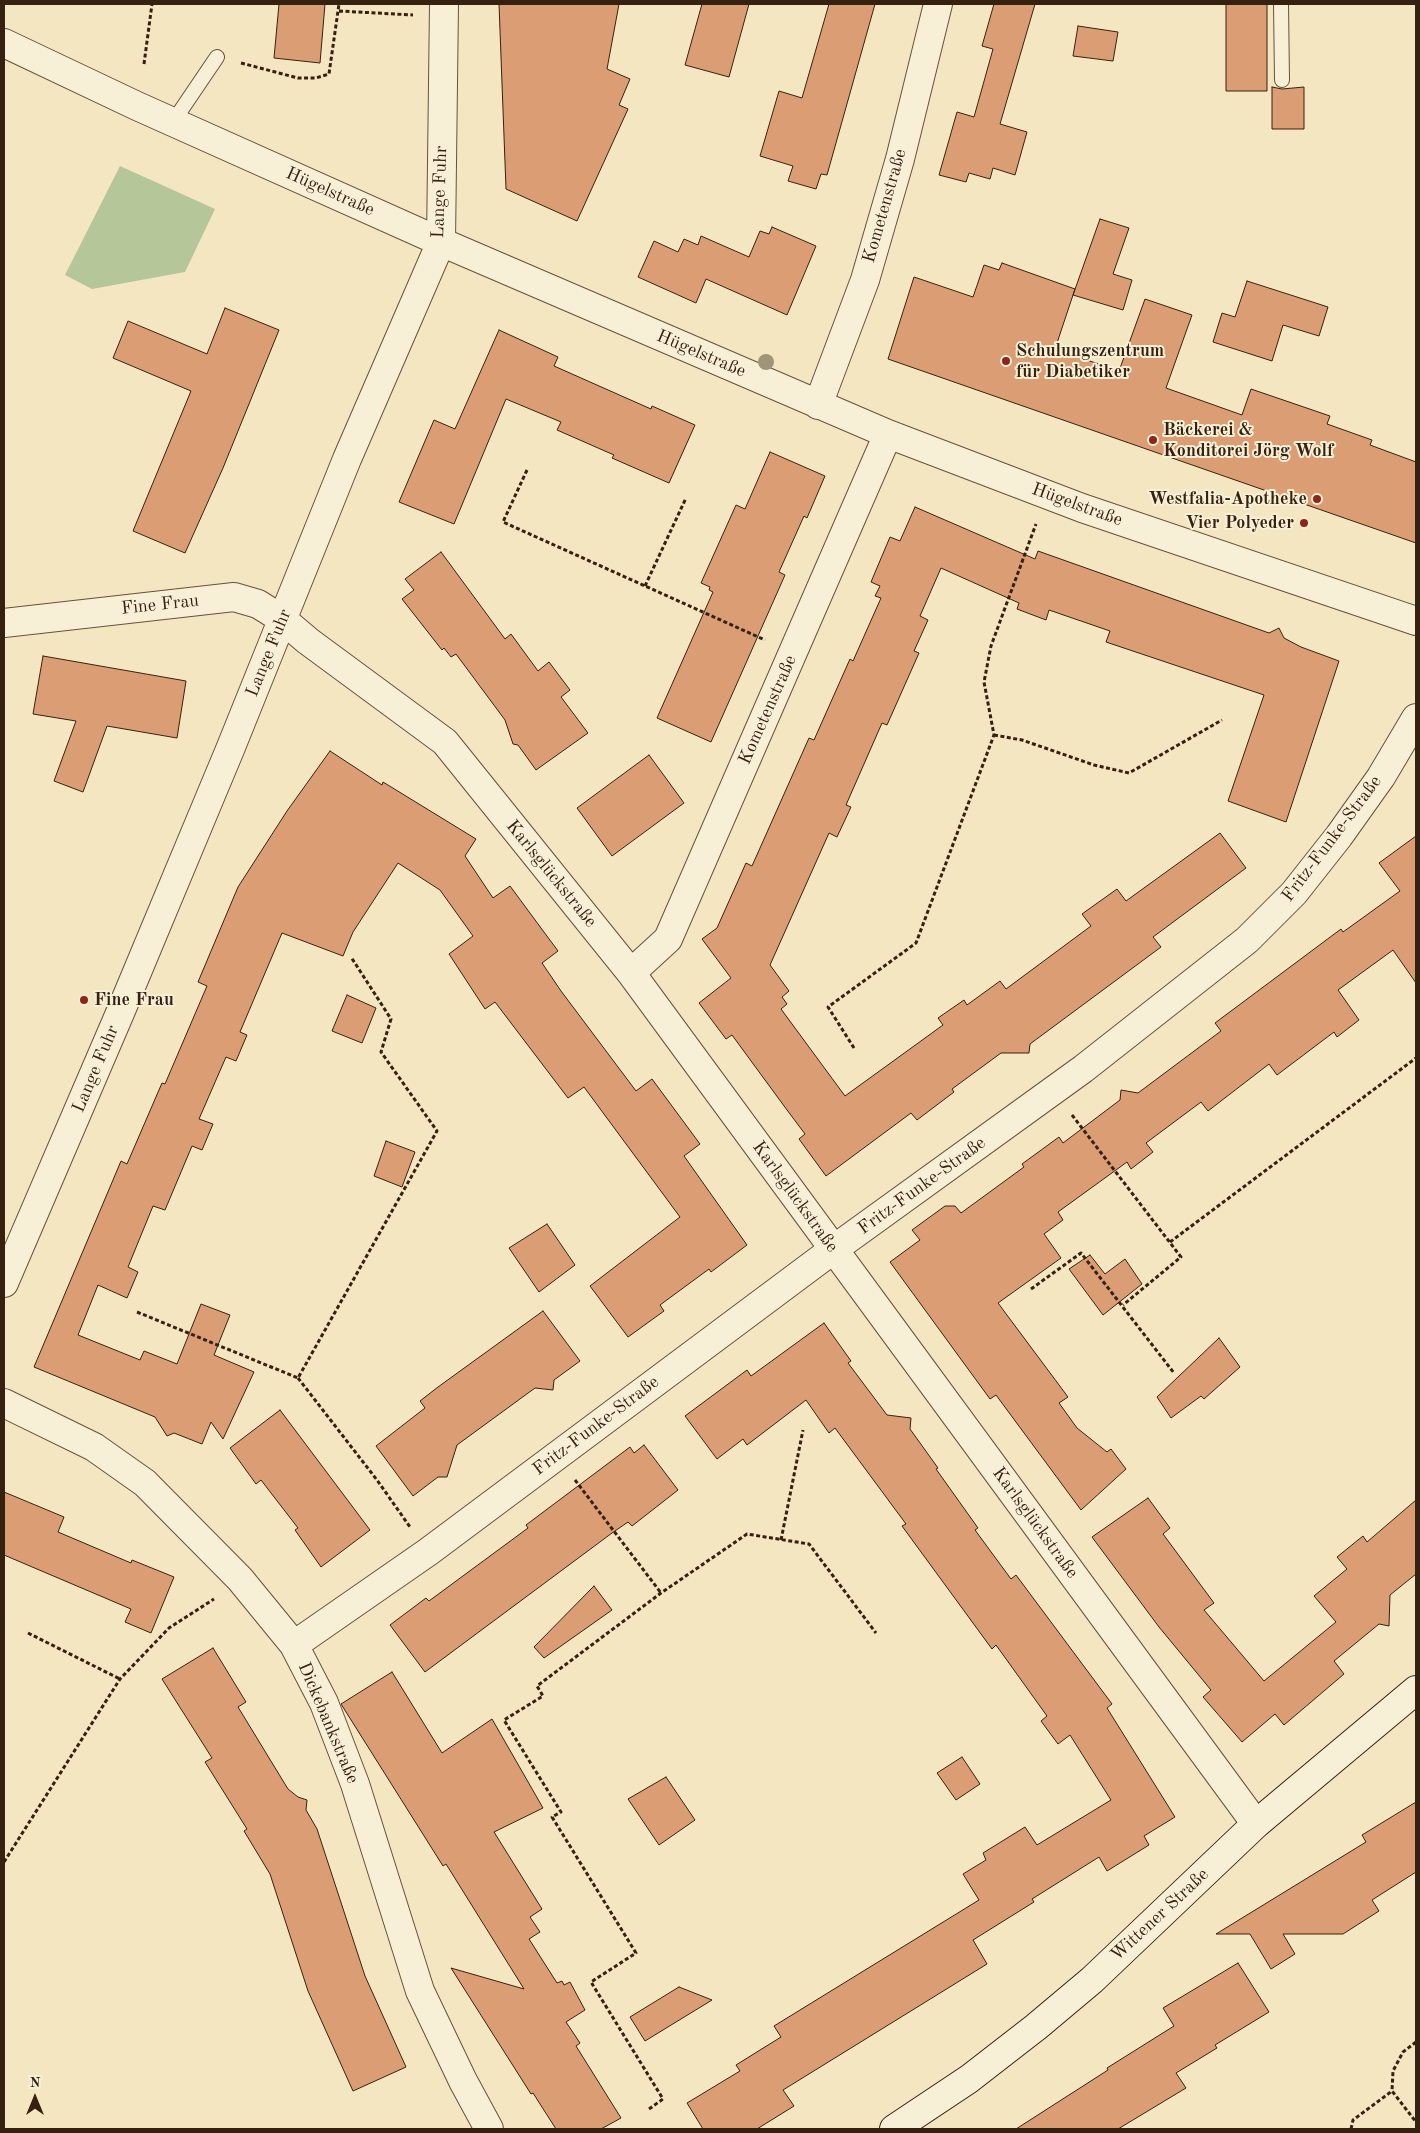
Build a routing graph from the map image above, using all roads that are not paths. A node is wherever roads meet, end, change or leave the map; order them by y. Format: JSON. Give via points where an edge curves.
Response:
{"nodes":[{"id":1,"x":938,"y":4,"type":"edge"},
{"id":2,"x":1281,"y":4,"type":"edge"},
{"id":3,"x":444,"y":10,"type":"edge"},
{"id":4,"x":4,"y":43,"type":"edge"},
{"id":5,"x":217,"y":57,"type":"road end"},
{"id":6,"x":1282,"y":80,"type":"dead end"},
{"id":7,"x":173,"y":122,"type":"junction"},
{"id":8,"x":441,"y":242,"type":"junction"},
{"id":9,"x":818,"y":405,"type":"junction"},
{"id":10,"x":888,"y":434,"type":"junction"},
{"id":11,"x":282,"y":619,"type":"junction"},
{"id":12,"x":1416,"y":621,"type":"edge"},
{"id":13,"x":4,"y":623,"type":"edge"},
{"id":14,"x":1416,"y":718,"type":"edge"},
{"id":15,"x":631,"y":972,"type":"junction"},
{"id":16,"x":834,"y":1250,"type":"junction"},
{"id":17,"x":4,"y":1283,"type":"edge"},
{"id":18,"x":4,"y":1403,"type":"edge"},
{"id":19,"x":294,"y":1645,"type":"junction"},
{"id":20,"x":1416,"y":1690,"type":"edge"},
{"id":21,"x":1256,"y":1824,"type":"junction"},
{"id":22,"x":897,"y":2128,"type":"edge"},
{"id":23,"x":489,"y":2129,"type":"edge"}],
"edges":[{"from":1,"to":9,"type":"street","name":"Kometenstraße","via":[[900,159],[865,280]]},
{"from":2,"to":6,"type":"lane"},
{"from":3,"to":8,"type":"street","name":"Lange Fuhr"},
{"from":4,"to":7,"type":"street","name":"Hügelstraße"},
{"from":5,"to":7,"type":"lane"},
{"from":7,"to":8,"type":"street","name":"Hügelstraße"},
{"from":8,"to":9,"type":"street","name":"Hügelstraße"},
{"from":8,"to":11,"type":"street","name":"Lange Fuhr"},
{"from":9,"to":10,"type":"street","name":"Hügelstraße"},
{"from":10,"to":12,"type":"street","name":"Hügelstraße","via":[[1048,494]]},
{"from":10,"to":15,"type":"street","name":"Kometenstraße","via":[[668,939]]},
{"from":11,"to":13,"type":"street","name":"Fine Frau","via":[[258,604],[234,597]]},
{"from":11,"to":15,"type":"street","name":"Karlsglückstraße","via":[[308,642],[445,742]]},
{"from":11,"to":17,"type":"street","name":"Lange Fuhr","via":[[128,994]]},
{"from":14,"to":16,"type":"street","name":"Fritz-Funke-Straße","via":[[1381,777],[1339,836],[1294,893],[1247,940],[1053,1091]]},
{"from":15,"to":16,"type":"street","name":"Karlsglückstraße"},
{"from":16,"to":19,"type":"street","name":"Fritz-Funke-Straße","via":[[428,1552]]},
{"from":16,"to":21,"type":"street","name":"Karlsglückstraße"},
{"from":18,"to":19,"type":"street","name":"Dickebankstraße","via":[[94,1447],[145,1483],[240,1579]]},
{"from":19,"to":23,"type":"street","name":"Dickebankstraße","via":[[324,1703],[355,1784],[420,1991]]},
{"from":20,"to":21,"type":"street","name":"Wittener Straße"},
{"from":21,"to":22,"type":"street","name":"Wittener Straße","via":[[1092,1980],[968,2079]]}]}
